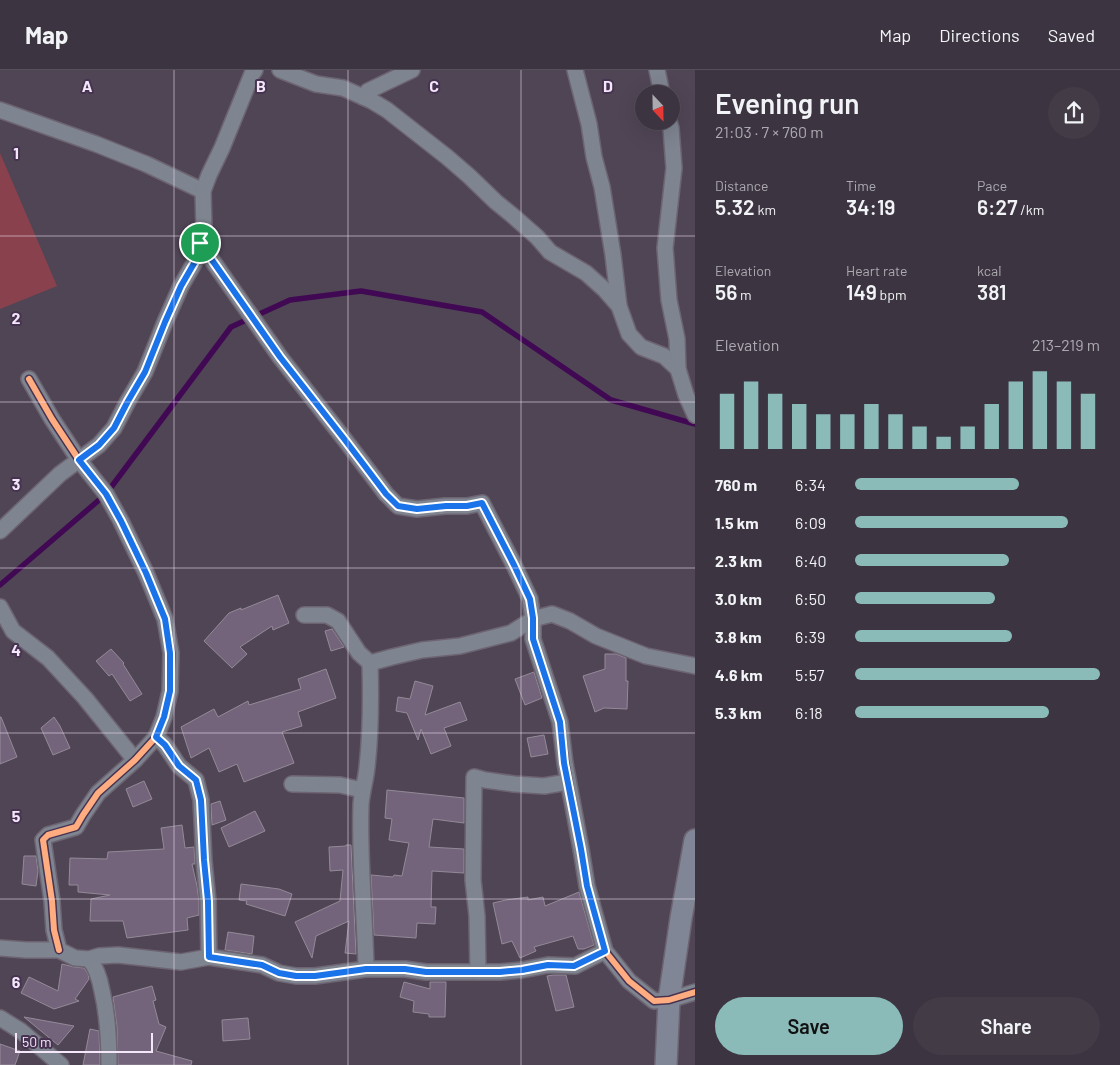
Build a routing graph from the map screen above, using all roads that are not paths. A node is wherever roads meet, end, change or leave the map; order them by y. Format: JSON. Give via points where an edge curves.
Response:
{"nodes":[{"id":1,"x":255,"y":70,"type":"edge"},
{"id":2,"x":280,"y":70,"type":"edge"},
{"id":3,"x":412,"y":70,"type":"edge"},
{"id":4,"x":575,"y":70,"type":"edge"},
{"id":5,"x":657,"y":70,"type":"edge"},
{"id":6,"x":660,"y":85,"type":"edge"},
{"id":7,"x":364,"y":97,"type":"junction"},
{"id":8,"x":0,"y":110,"type":"edge"},
{"id":9,"x":671,"y":130,"type":"edge"},
{"id":10,"x":204,"y":191,"type":"junction"},
{"id":11,"x":200,"y":243,"type":"junction"},
{"id":12,"x":619,"y":306,"type":"junction"},
{"id":13,"x":678,"y":369,"type":"junction"},
{"id":14,"x":29,"y":378,"type":"dead end"},
{"id":15,"x":695,"y":415,"type":"edge"},
{"id":16,"x":79,"y":460,"type":"junction"},
{"id":17,"x":0,"y":531,"type":"edge"},
{"id":18,"x":0,"y":606,"type":"edge"},
{"id":19,"x":304,"y":615,"type":"dead end"},
{"id":20,"x":533,"y":618,"type":"junction"},
{"id":21,"x":370,"y":663,"type":"junction"},
{"id":22,"x":695,"y":666,"type":"edge"},
{"id":23,"x":156,"y":737,"type":"junction"},
{"id":24,"x":135,"y":760,"type":"junction"},
{"id":25,"x":568,"y":782,"type":"junction"},
{"id":26,"x":292,"y":784,"type":"dead end"},
{"id":27,"x":362,"y":790,"type":"junction"},
{"id":28,"x":695,"y":840,"type":"edge"},
{"id":29,"x":0,"y":948,"type":"edge"},
{"id":30,"x":58,"y":950,"type":"junction"},
{"id":31,"x":605,"y":951,"type":"junction"},
{"id":32,"x":209,"y":957,"type":"junction"},
{"id":33,"x":90,"y":959,"type":"junction"},
{"id":34,"x":366,"y":969,"type":"junction"},
{"id":35,"x":478,"y":972,"type":"junction"},
{"id":36,"x":695,"y":992,"type":"edge"},
{"id":37,"x":669,"y":1000,"type":"junction"},
{"id":38,"x":0,"y":1018,"type":"edge"},
{"id":39,"x":61,"y":1065,"type":"edge"},
{"id":40,"x":109,"y":1065,"type":"edge"},
{"id":41,"x":666,"y":1065,"type":"edge"}],
"edges":[{"from":1,"to":10,"type":"street"},
{"from":2,"to":7,"type":"street"},
{"from":3,"to":7,"type":"street"},
{"from":4,"to":12,"type":"street","via":[[602,187]]},
{"from":5,"to":6,"type":"street"},
{"from":7,"to":12,"type":"street","via":[[387,110],[447,157],[550,252],[586,273]]},
{"from":8,"to":10,"type":"street","via":[[113,151]]},
{"from":9,"to":13,"type":"street","via":[[674,168],[665,248]]},
{"from":10,"to":11,"type":"street","via":[[204,229]]},
{"from":11,"to":16,"type":"street","via":[[196,260],[181,286],[145,372],[114,428]]},
{"from":11,"to":20,"type":"street","via":[[280,357],[398,506],[417,509],[482,503],[530,599]]},
{"from":12,"to":13,"type":"street","via":[[628,334],[641,347],[664,356]]},
{"from":13,"to":15,"type":"street"},
{"from":14,"to":16,"type":"street"},
{"from":16,"to":17,"type":"street"},
{"from":16,"to":23,"type":"street","via":[[106,494],[121,521],[165,619],[170,653],[170,691]]},
{"from":18,"to":24,"type":"street","via":[[13,631],[48,658]]},
{"from":19,"to":21,"type":"street","via":[[327,616],[338,621],[359,653]]},
{"from":20,"to":21,"type":"street","via":[[512,633]]},
{"from":20,"to":22,"type":"street","via":[[552,614],[646,656]]},
{"from":20,"to":25,"type":"street","via":[[533,639],[560,722]]},
{"from":21,"to":27,"type":"street","via":[[371,727]]},
{"from":23,"to":24,"type":"street"},
{"from":23,"to":32,"type":"street","via":[[179,766],[196,780],[201,800]]},
{"from":24,"to":30,"type":"street","via":[[98,793],[76,827],[48,835],[43,840]]},
{"from":25,"to":31,"type":"street","via":[[587,886]]},
{"from":25,"to":35,"type":"street","via":[[544,786],[474,777],[473,880]]},
{"from":26,"to":27,"type":"street","via":[[340,785]]},
{"from":27,"to":34,"type":"street","via":[[361,882]]},
{"from":28,"to":37,"type":"street"},
{"from":29,"to":30,"type":"street"},
{"from":30,"to":33,"type":"street","via":[[75,958]]},
{"from":31,"to":35,"type":"street","via":[[574,966],[548,965]]},
{"from":31,"to":37,"type":"street","via":[[629,981],[654,1002]]},
{"from":32,"to":33,"type":"street","via":[[181,962],[118,955]]},
{"from":32,"to":34,"type":"street","via":[[262,965],[296,976]]},
{"from":33,"to":40,"type":"street","via":[[100,979],[107,1013]]},
{"from":34,"to":35,"type":"street"},
{"from":36,"to":37,"type":"street"},
{"from":37,"to":41,"type":"street"},
{"from":38,"to":39,"type":"street"}]}
